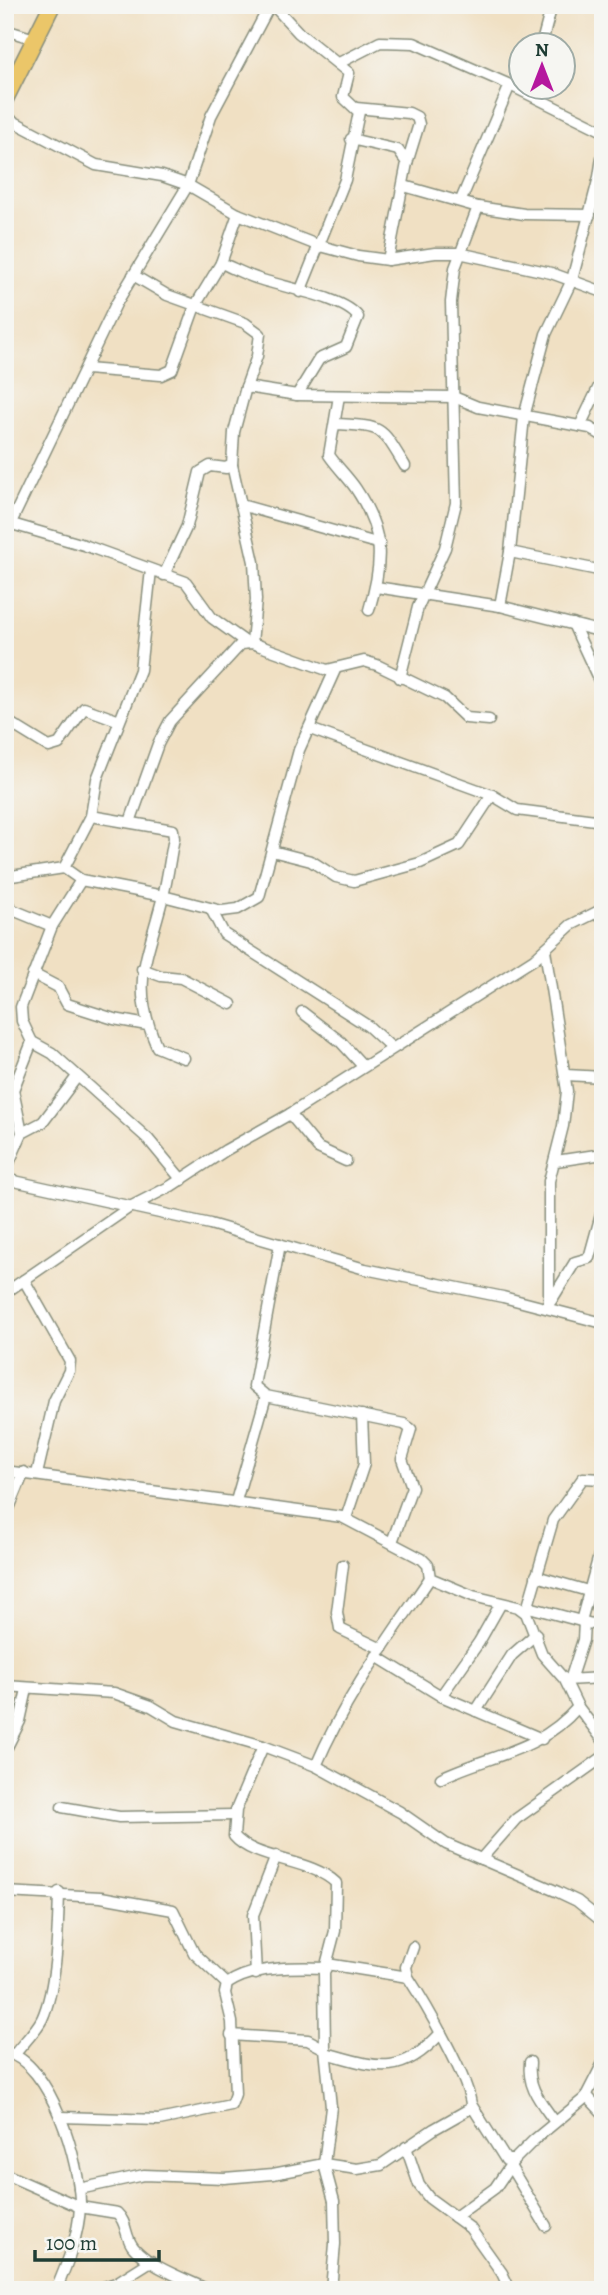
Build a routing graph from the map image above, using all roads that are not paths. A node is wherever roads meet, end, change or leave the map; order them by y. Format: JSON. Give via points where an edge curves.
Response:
{"nodes":[{"id":1,"x":52,"y":5,"type":"edge"},
{"id":2,"x":272,"y":5,"type":"edge"},
{"id":3,"x":552,"y":5,"type":"edge"},
{"id":4,"x":5,"y":30,"type":"edge"},
{"id":5,"x":545,"y":32,"type":"edge"},
{"id":6,"x":35,"y":39,"type":"junction"},
{"id":7,"x":339,"y":63,"type":"junction"},
{"id":8,"x":506,"y":83,"type":"edge"},
{"id":9,"x":506,"y":92,"type":"edge"},
{"id":10,"x":5,"y":99,"type":"edge"},
{"id":11,"x":546,"y":102,"type":"edge"},
{"id":12,"x":356,"y":108,"type":"junction"},
{"id":13,"x":5,"y":117,"type":"edge"},
{"id":14,"x":603,"y":131,"type":"edge"},
{"id":15,"x":351,"y":139,"type":"junction"},
{"id":16,"x":603,"y":151,"type":"edge"},
{"id":17,"x":407,"y":163,"type":"junction"},
{"id":18,"x":188,"y":185,"type":"junction"},
{"id":19,"x":404,"y":186,"type":"junction"},
{"id":20,"x":461,"y":200,"type":"junction"},
{"id":21,"x":478,"y":207,"type":"junction"},
{"id":22,"x":238,"y":214,"type":"junction"},
{"id":23,"x":590,"y":215,"type":"junction"},
{"id":24,"x":317,"y":245,"type":"junction"},
{"id":25,"x":459,"y":253,"type":"junction"},
{"id":26,"x":388,"y":260,"type":"junction"},
{"id":27,"x":221,"y":263,"type":"junction"},
{"id":28,"x":133,"y":275,"type":"junction"},
{"id":29,"x":572,"y":279,"type":"junction"},
{"id":30,"x":300,"y":292,"type":"junction"},
{"id":31,"x":603,"y":292,"type":"edge"},
{"id":32,"x":195,"y":306,"type":"junction"},
{"id":33,"x":86,"y":369,"type":"junction"},
{"id":34,"x":603,"y":378,"type":"edge"},
{"id":35,"x":246,"y":387,"type":"junction"},
{"id":36,"x":298,"y":395,"type":"junction"},
{"id":37,"x":339,"y":397,"type":"junction"},
{"id":38,"x":454,"y":397,"type":"junction"},
{"id":39,"x":524,"y":417,"type":"junction"},
{"id":40,"x":336,"y":424,"type":"junction"},
{"id":41,"x":580,"y":426,"type":"junction"},
{"id":42,"x":603,"y":436,"type":"edge"},
{"id":43,"x":232,"y":465,"type":"junction"},
{"id":44,"x":405,"y":466,"type":"dead end"},
{"id":45,"x":241,"y":505,"type":"junction"},
{"id":46,"x":8,"y":523,"type":"edge"},
{"id":47,"x":5,"y":535,"type":"edge"},
{"id":48,"x":380,"y":544,"type":"junction"},
{"id":49,"x":510,"y":552,"type":"junction"},
{"id":50,"x":151,"y":570,"type":"junction"},
{"id":51,"x":603,"y":571,"type":"edge"},
{"id":52,"x":164,"y":575,"type":"junction"},
{"id":53,"x":376,"y":587,"type":"junction"},
{"id":54,"x":427,"y":593,"type":"junction"},
{"id":55,"x":500,"y":606,"type":"junction"},
{"id":56,"x":369,"y":610,"type":"dead end"},
{"id":57,"x":573,"y":624,"type":"junction"},
{"id":58,"x":603,"y":632,"type":"edge"},
{"id":59,"x":250,"y":643,"type":"junction"},
{"id":60,"x":335,"y":670,"type":"junction"},
{"id":61,"x":400,"y":678,"type":"junction"},
{"id":62,"x":603,"y":689,"type":"edge"},
{"id":63,"x":5,"y":720,"type":"edge"},
{"id":64,"x":117,"y":720,"type":"junction"},
{"id":65,"x":489,"y":720,"type":"dead end"},
{"id":66,"x":310,"y":729,"type":"junction"},
{"id":67,"x":492,"y":795,"type":"junction"},
{"id":68,"x":91,"y":816,"type":"junction"},
{"id":69,"x":603,"y":821,"type":"edge"},
{"id":70,"x":130,"y":822,"type":"junction"},
{"id":71,"x":272,"y":851,"type":"junction"},
{"id":72,"x":64,"y":868,"type":"junction"},
{"id":73,"x":5,"y":877,"type":"edge"},
{"id":74,"x":81,"y":880,"type":"junction"},
{"id":75,"x":163,"y":896,"type":"junction"},
{"id":76,"x":5,"y":901,"type":"edge"},
{"id":77,"x":211,"y":909,"type":"junction"},
{"id":78,"x":603,"y":909,"type":"edge"},
{"id":79,"x":52,"y":926,"type":"junction"},
{"id":80,"x":545,"y":950,"type":"junction"},
{"id":81,"x":142,"y":969,"type":"junction"},
{"id":82,"x":33,"y":974,"type":"junction"},
{"id":83,"x":231,"y":1004,"type":"dead end"},
{"id":84,"x":302,"y":1012,"type":"dead end"},
{"id":85,"x":147,"y":1025,"type":"junction"},
{"id":86,"x":32,"y":1042,"type":"junction"},
{"id":87,"x":392,"y":1048,"type":"junction"},
{"id":88,"x":184,"y":1058,"type":"dead end"},
{"id":89,"x":363,"y":1066,"type":"junction"},
{"id":90,"x":566,"y":1075,"type":"junction"},
{"id":91,"x":603,"y":1077,"type":"edge"},
{"id":92,"x":76,"y":1078,"type":"junction"},
{"id":93,"x":9,"y":1088,"type":"edge"},
{"id":94,"x":290,"y":1114,"type":"junction"},
{"id":95,"x":22,"y":1133,"type":"junction"},
{"id":96,"x":603,"y":1154,"type":"edge"},
{"id":97,"x":346,"y":1161,"type":"dead end"},
{"id":98,"x":556,"y":1161,"type":"junction"},
{"id":99,"x":5,"y":1172,"type":"edge"},
{"id":100,"x":5,"y":1179,"type":"edge"},
{"id":101,"x":182,"y":1180,"type":"junction"},
{"id":102,"x":130,"y":1207,"type":"junction"},
{"id":103,"x":602,"y":1211,"type":"edge"},
{"id":104,"x":280,"y":1244,"type":"junction"},
{"id":105,"x":24,"y":1280,"type":"junction"},
{"id":106,"x":5,"y":1293,"type":"edge"},
{"id":107,"x":549,"y":1306,"type":"junction"},
{"id":108,"x":603,"y":1323,"type":"edge"},
{"id":109,"x":266,"y":1396,"type":"junction"},
{"id":110,"x":362,"y":1415,"type":"junction"},
{"id":111,"x":5,"y":1471,"type":"edge"},
{"id":112,"x":24,"y":1472,"type":"junction"},
{"id":113,"x":37,"y":1474,"type":"junction"},
{"id":114,"x":603,"y":1479,"type":"edge"},
{"id":115,"x":236,"y":1501,"type":"junction"},
{"id":116,"x":5,"y":1518,"type":"edge"},
{"id":117,"x":346,"y":1518,"type":"junction"},
{"id":118,"x":603,"y":1541,"type":"edge"},
{"id":119,"x":392,"y":1542,"type":"junction"},
{"id":120,"x":343,"y":1565,"type":"dead end"},
{"id":121,"x":536,"y":1576,"type":"junction"},
{"id":122,"x":430,"y":1577,"type":"junction"},
{"id":123,"x":588,"y":1591,"type":"junction"},
{"id":124,"x":500,"y":1605,"type":"junction"},
{"id":125,"x":527,"y":1610,"type":"junction"},
{"id":126,"x":583,"y":1622,"type":"junction"},
{"id":127,"x":603,"y":1628,"type":"edge"},
{"id":128,"x":536,"y":1634,"type":"junction"},
{"id":129,"x":379,"y":1653,"type":"junction"},
{"id":130,"x":603,"y":1678,"type":"edge"},
{"id":131,"x":567,"y":1680,"type":"junction"},
{"id":132,"x":5,"y":1686,"type":"edge"},
{"id":133,"x":27,"y":1689,"type":"junction"},
{"id":134,"x":441,"y":1696,"type":"junction"},
{"id":135,"x":578,"y":1707,"type":"junction"},
{"id":136,"x":476,"y":1711,"type":"junction"},
{"id":137,"x":542,"y":1738,"type":"junction"},
{"id":138,"x":603,"y":1740,"type":"edge"},
{"id":139,"x":262,"y":1746,"type":"junction"},
{"id":140,"x":5,"y":1751,"type":"edge"},
{"id":141,"x":603,"y":1757,"type":"edge"},
{"id":142,"x":316,"y":1766,"type":"junction"},
{"id":143,"x":440,"y":1778,"type":"dead end"},
{"id":144,"x":62,"y":1807,"type":"dead end"},
{"id":145,"x":235,"y":1815,"type":"junction"},
{"id":146,"x":276,"y":1856,"type":"junction"},
{"id":147,"x":481,"y":1859,"type":"junction"},
{"id":148,"x":5,"y":1892,"type":"edge"},
{"id":149,"x":59,"y":1892,"type":"junction"},
{"id":150,"x":603,"y":1922,"type":"edge"},
{"id":151,"x":413,"y":1947,"type":"dead end"},
{"id":152,"x":326,"y":1966,"type":"junction"},
{"id":153,"x":256,"y":1974,"type":"junction"},
{"id":154,"x":408,"y":1977,"type":"junction"},
{"id":155,"x":227,"y":1984,"type":"junction"},
{"id":156,"x":441,"y":2033,"type":"junction"},
{"id":157,"x":231,"y":2035,"type":"junction"},
{"id":158,"x":325,"y":2051,"type":"junction"},
{"id":159,"x":10,"y":2053,"type":"edge"},
{"id":160,"x":530,"y":2062,"type":"dead end"},
{"id":161,"x":603,"y":2063,"type":"edge"},
{"id":162,"x":587,"y":2096,"type":"junction"},
{"id":163,"x":472,"y":2106,"type":"junction"},
{"id":164,"x":603,"y":2113,"type":"edge"},
{"id":165,"x":61,"y":2117,"type":"junction"},
{"id":166,"x":555,"y":2122,"type":"junction"},
{"id":167,"x":406,"y":2147,"type":"junction"},
{"id":168,"x":512,"y":2163,"type":"junction"},
{"id":169,"x":324,"y":2164,"type":"junction"},
{"id":170,"x":5,"y":2174,"type":"edge"},
{"id":171,"x":79,"y":2189,"type":"junction"},
{"id":172,"x":80,"y":2207,"type":"junction"},
{"id":173,"x":455,"y":2217,"type":"junction"},
{"id":174,"x":546,"y":2225,"type":"dead end"},
{"id":175,"x":151,"y":2261,"type":"junction"},
{"id":176,"x":56,"y":2290,"type":"edge"},
{"id":177,"x":96,"y":2290,"type":"edge"},
{"id":178,"x":208,"y":2290,"type":"edge"},
{"id":179,"x":331,"y":2290,"type":"edge"},
{"id":180,"x":510,"y":2290,"type":"edge"}],
"edges":[{"from":1,"to":6,"type":"main road"},
{"from":2,"to":7,"type":"street"},
{"from":2,"to":18,"type":"street","via":[[211,116]]},
{"from":3,"to":5,"type":"street"},
{"from":4,"to":6,"type":"street"},
{"from":6,"to":10,"type":"main road"},
{"from":7,"to":8,"type":"street","via":[[380,42],[403,41]]},
{"from":7,"to":12,"type":"street","via":[[349,74],[343,97]]},
{"from":9,"to":20,"type":"street"},
{"from":11,"to":14,"type":"street"},
{"from":12,"to":15,"type":"street","via":[[359,115]]},
{"from":12,"to":17,"type":"street","via":[[417,117]]},
{"from":13,"to":18,"type":"street","via":[[96,165]]},
{"from":15,"to":17,"type":"street","via":[[398,150]]},
{"from":15,"to":24,"type":"street","via":[[345,180]]},
{"from":16,"to":23,"type":"street"},
{"from":17,"to":19,"type":"street"},
{"from":18,"to":22,"type":"street"},
{"from":18,"to":28,"type":"street"},
{"from":19,"to":20,"type":"street"},
{"from":19,"to":26,"type":"street"},
{"from":20,"to":21,"type":"street"},
{"from":21,"to":23,"type":"street","via":[[524,214]]},
{"from":21,"to":25,"type":"street"},
{"from":22,"to":24,"type":"street"},
{"from":22,"to":27,"type":"street"},
{"from":23,"to":29,"type":"street"},
{"from":24,"to":26,"type":"street"},
{"from":24,"to":30,"type":"street"},
{"from":25,"to":26,"type":"street"},
{"from":25,"to":29,"type":"street"},
{"from":25,"to":38,"type":"street","via":[[451,302]]},
{"from":27,"to":30,"type":"street"},
{"from":27,"to":32,"type":"street"},
{"from":28,"to":32,"type":"street"},
{"from":28,"to":33,"type":"street"},
{"from":29,"to":31,"type":"street"},
{"from":29,"to":39,"type":"street","via":[[546,334]]},
{"from":30,"to":36,"type":"street","via":[[330,301],[358,317],[346,347],[319,359]]},
{"from":32,"to":33,"type":"street","via":[[176,362],[167,374]]},
{"from":32,"to":35,"type":"street","via":[[245,323],[260,334]]},
{"from":33,"to":46,"type":"street"},
{"from":34,"to":41,"type":"street"},
{"from":35,"to":36,"type":"street"},
{"from":35,"to":43,"type":"street","via":[[234,432]]},
{"from":36,"to":37,"type":"street"},
{"from":37,"to":38,"type":"street"},
{"from":37,"to":40,"type":"street"},
{"from":38,"to":39,"type":"street"},
{"from":38,"to":54,"type":"street","via":[[456,503],[452,528]]},
{"from":39,"to":41,"type":"street"},
{"from":39,"to":49,"type":"street"},
{"from":40,"to":44,"type":"street","via":[[376,427]]},
{"from":40,"to":48,"type":"street","via":[[329,454],[372,516]]},
{"from":41,"to":42,"type":"street"},
{"from":43,"to":45,"type":"street"},
{"from":43,"to":52,"type":"street","via":[[210,466],[200,472],[187,526]]},
{"from":45,"to":48,"type":"street"},
{"from":45,"to":59,"type":"street","via":[[254,562],[256,600]]},
{"from":46,"to":47,"type":"street"},
{"from":46,"to":50,"type":"street"},
{"from":48,"to":53,"type":"street"},
{"from":49,"to":51,"type":"street"},
{"from":49,"to":55,"type":"street"},
{"from":50,"to":52,"type":"street"},
{"from":50,"to":64,"type":"street","via":[[140,670]]},
{"from":52,"to":59,"type":"street","via":[[191,585],[212,618]]},
{"from":53,"to":54,"type":"street"},
{"from":53,"to":56,"type":"street"},
{"from":54,"to":55,"type":"street"},
{"from":54,"to":61,"type":"street","via":[[418,607]]},
{"from":55,"to":57,"type":"street"},
{"from":57,"to":58,"type":"street"},
{"from":57,"to":62,"type":"street"},
{"from":59,"to":60,"type":"street"},
{"from":59,"to":70,"type":"street","via":[[234,648],[170,721]]},
{"from":60,"to":61,"type":"street","via":[[364,661]]},
{"from":60,"to":66,"type":"street"},
{"from":61,"to":65,"type":"street","via":[[444,698],[466,718]]},
{"from":63,"to":64,"type":"street","via":[[49,747],[59,744],[84,708]]},
{"from":64,"to":68,"type":"street","via":[[97,779]]},
{"from":66,"to":67,"type":"street"},
{"from":66,"to":71,"type":"street","via":[[299,750]]},
{"from":67,"to":69,"type":"street","via":[[517,810]]},
{"from":67,"to":71,"type":"street","via":[[459,845],[441,855],[354,881],[336,877],[311,861]]},
{"from":68,"to":70,"type":"street"},
{"from":68,"to":72,"type":"street"},
{"from":70,"to":75,"type":"street","via":[[173,830]]},
{"from":71,"to":77,"type":"street","via":[[259,897],[238,909]]},
{"from":72,"to":73,"type":"street"},
{"from":72,"to":74,"type":"street"},
{"from":74,"to":75,"type":"street"},
{"from":74,"to":79,"type":"street"},
{"from":75,"to":77,"type":"street"},
{"from":75,"to":81,"type":"street"},
{"from":76,"to":79,"type":"street","via":[[9,908]]},
{"from":77,"to":87,"type":"street","via":[[224,934],[368,1026]]},
{"from":78,"to":80,"type":"street","via":[[571,925]]},
{"from":79,"to":82,"type":"street"},
{"from":80,"to":87,"type":"street"},
{"from":80,"to":90,"type":"street"},
{"from":81,"to":83,"type":"street","via":[[181,978]]},
{"from":81,"to":85,"type":"street"},
{"from":82,"to":85,"type":"street","via":[[58,987],[67,1004]]},
{"from":82,"to":86,"type":"street","via":[[21,1007]]},
{"from":84,"to":89,"type":"street"},
{"from":85,"to":88,"type":"street","via":[[157,1047]]},
{"from":86,"to":92,"type":"street"},
{"from":86,"to":93,"type":"street"},
{"from":87,"to":89,"type":"street"},
{"from":89,"to":94,"type":"street"},
{"from":90,"to":91,"type":"street"},
{"from":90,"to":98,"type":"street"},
{"from":92,"to":95,"type":"street","via":[[43,1122]]},
{"from":92,"to":101,"type":"street","via":[[148,1139]]},
{"from":93,"to":95,"type":"street"},
{"from":94,"to":97,"type":"street","via":[[318,1148]]},
{"from":94,"to":101,"type":"street"},
{"from":95,"to":99,"type":"street"},
{"from":96,"to":98,"type":"street"},
{"from":98,"to":107,"type":"street","via":[[549,1181]]},
{"from":100,"to":102,"type":"street"},
{"from":101,"to":102,"type":"street"},
{"from":102,"to":104,"type":"street"},
{"from":102,"to":105,"type":"street"},
{"from":103,"to":107,"type":"street","via":[[589,1258],[574,1263]]},
{"from":104,"to":107,"type":"street","via":[[389,1274]]},
{"from":104,"to":109,"type":"street","via":[[254,1380],[256,1390]]},
{"from":105,"to":106,"type":"street"},
{"from":105,"to":113,"type":"street","via":[[70,1361],[54,1401]]},
{"from":107,"to":108,"type":"street"},
{"from":109,"to":110,"type":"street"},
{"from":109,"to":115,"type":"street"},
{"from":110,"to":117,"type":"street","via":[[364,1464]]},
{"from":110,"to":119,"type":"street","via":[[404,1423],[411,1431],[402,1459],[412,1487]]},
{"from":111,"to":112,"type":"street"},
{"from":112,"to":113,"type":"street"},
{"from":112,"to":116,"type":"street"},
{"from":113,"to":115,"type":"street","via":[[142,1492]]},
{"from":114,"to":121,"type":"street","via":[[583,1478],[565,1500],[553,1520]]},
{"from":115,"to":117,"type":"street"},
{"from":117,"to":119,"type":"street"},
{"from":118,"to":123,"type":"street"},
{"from":119,"to":122,"type":"street","via":[[428,1565]]},
{"from":120,"to":129,"type":"street","via":[[337,1612],[340,1629]]},
{"from":121,"to":123,"type":"street"},
{"from":121,"to":125,"type":"street"},
{"from":122,"to":124,"type":"street"},
{"from":122,"to":129,"type":"street"},
{"from":123,"to":126,"type":"street"},
{"from":124,"to":125,"type":"street"},
{"from":124,"to":134,"type":"street"},
{"from":125,"to":126,"type":"street"},
{"from":125,"to":128,"type":"street"},
{"from":126,"to":127,"type":"street"},
{"from":126,"to":131,"type":"street","via":[[583,1640]]},
{"from":128,"to":131,"type":"street","via":[[542,1654]]},
{"from":128,"to":136,"type":"street","via":[[512,1655]]},
{"from":129,"to":134,"type":"street"},
{"from":129,"to":142,"type":"street"},
{"from":130,"to":131,"type":"street"},
{"from":131,"to":135,"type":"street"},
{"from":132,"to":133,"type":"street"},
{"from":133,"to":139,"type":"street","via":[[114,1693],[176,1721]]},
{"from":133,"to":140,"type":"street","via":[[20,1721]]},
{"from":134,"to":136,"type":"street"},
{"from":135,"to":137,"type":"street"},
{"from":135,"to":138,"type":"street"},
{"from":136,"to":137,"type":"street"},
{"from":137,"to":143,"type":"street"},
{"from":139,"to":142,"type":"street"},
{"from":139,"to":145,"type":"street"},
{"from":141,"to":147,"type":"street","via":[[516,1819]]},
{"from":142,"to":147,"type":"street","via":[[400,1812],[446,1844]]},
{"from":144,"to":145,"type":"street","via":[[119,1817]]},
{"from":145,"to":146,"type":"street","via":[[238,1841]]},
{"from":146,"to":152,"type":"street","via":[[337,1882],[338,1907]]},
{"from":146,"to":153,"type":"street","via":[[253,1915]]},
{"from":147,"to":150,"type":"street","via":[[558,1892]]},
{"from":148,"to":149,"type":"street"},
{"from":149,"to":155,"type":"street","via":[[173,1910],[194,1953]]},
{"from":149,"to":159,"type":"street","via":[[57,1953],[46,2007],[42,2020]]},
{"from":151,"to":154,"type":"street","via":[[406,1967]]},
{"from":152,"to":153,"type":"street"},
{"from":152,"to":154,"type":"street"},
{"from":152,"to":158,"type":"street"},
{"from":153,"to":155,"type":"street"},
{"from":154,"to":156,"type":"street"},
{"from":155,"to":157,"type":"street"},
{"from":156,"to":158,"type":"street","via":[[423,2052],[390,2067],[368,2066]]},
{"from":156,"to":163,"type":"street"},
{"from":157,"to":158,"type":"street","via":[[299,2038]]},
{"from":157,"to":165,"type":"street","via":[[235,2094],[231,2105],[159,2120]]},
{"from":158,"to":169,"type":"street","via":[[331,2107]]},
{"from":159,"to":165,"type":"street","via":[[40,2078]]},
{"from":160,"to":166,"type":"street","via":[[532,2089]]},
{"from":161,"to":162,"type":"street"},
{"from":162,"to":164,"type":"street"},
{"from":162,"to":166,"type":"street"},
{"from":163,"to":167,"type":"street"},
{"from":163,"to":168,"type":"street"},
{"from":165,"to":171,"type":"street"},
{"from":166,"to":168,"type":"street"},
{"from":167,"to":169,"type":"street","via":[[381,2165],[357,2169]]},
{"from":167,"to":173,"type":"street","via":[[419,2185]]},
{"from":168,"to":173,"type":"street","via":[[495,2188]]},
{"from":168,"to":174,"type":"street"},
{"from":169,"to":171,"type":"street","via":[[224,2178],[129,2176]]},
{"from":169,"to":179,"type":"street","via":[[334,2201]]},
{"from":170,"to":172,"type":"street"},
{"from":171,"to":172,"type":"street"},
{"from":172,"to":175,"type":"street","via":[[117,2213],[125,2222],[133,2248]]},
{"from":172,"to":176,"type":"street","via":[[73,2246]]},
{"from":173,"to":180,"type":"street","via":[[470,2228]]},
{"from":175,"to":177,"type":"street"},
{"from":175,"to":178,"type":"street"}]}
